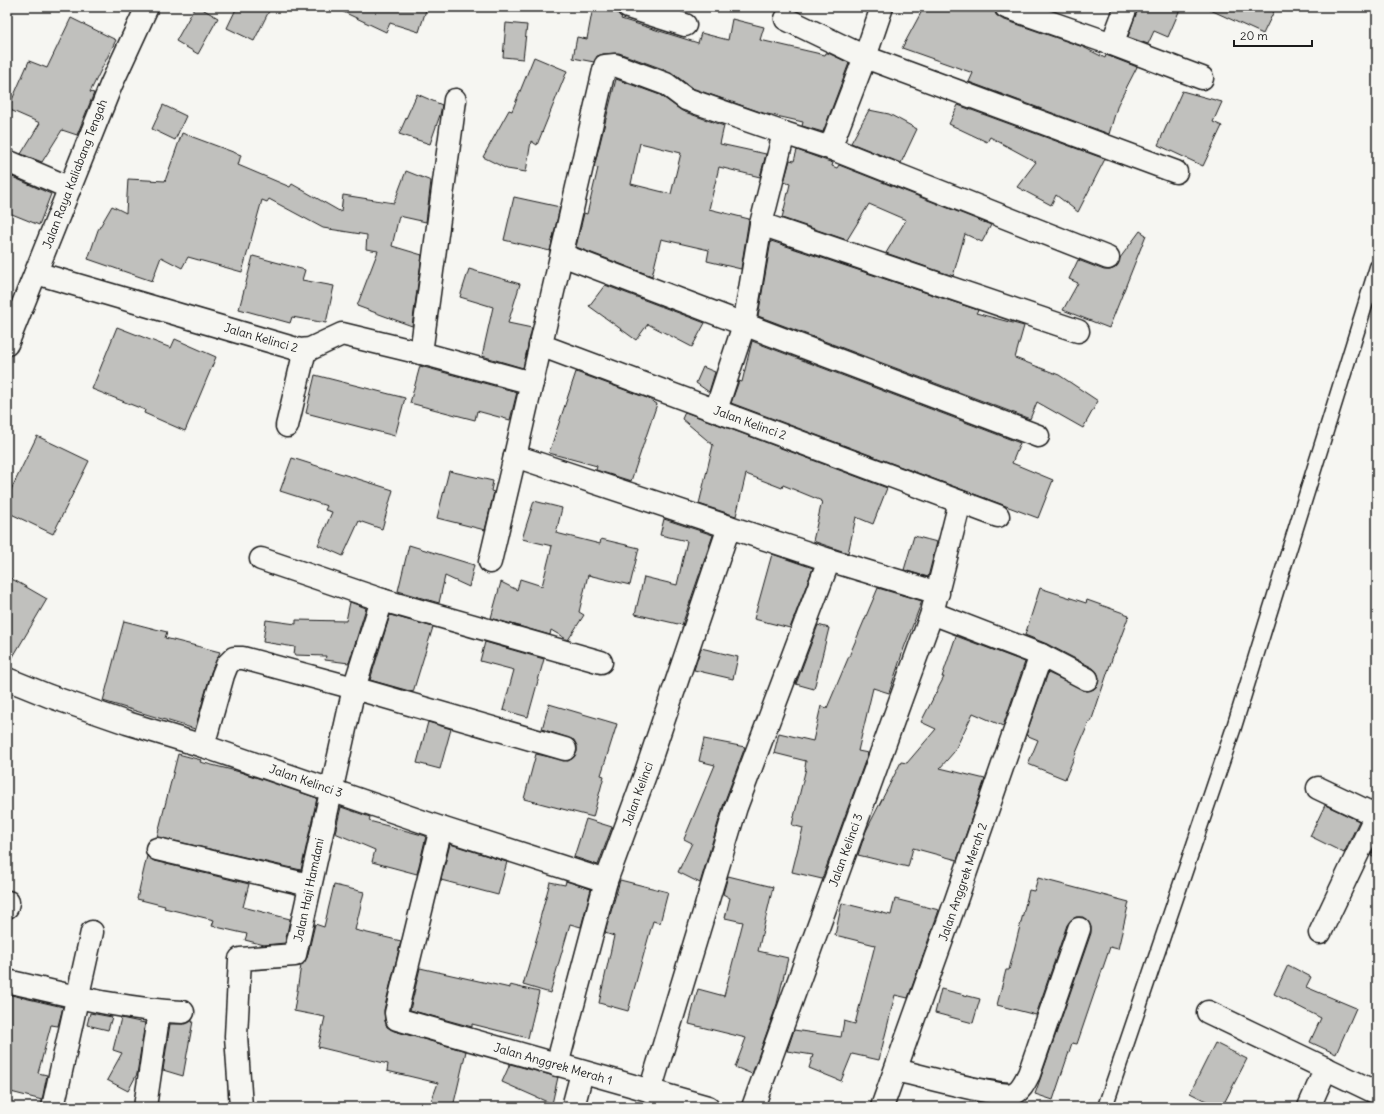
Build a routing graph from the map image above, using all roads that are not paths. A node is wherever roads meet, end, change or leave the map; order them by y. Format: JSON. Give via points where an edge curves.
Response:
{"nodes":[{"id":1,"x":147,"y":7,"type":"edge"},
{"id":2,"x":628,"y":7,"type":"edge"},
{"id":3,"x":882,"y":7,"type":"edge"},
{"id":4,"x":1006,"y":7,"type":"edge"},
{"id":5,"x":1126,"y":7,"type":"edge"},
{"id":6,"x":786,"y":19,"type":"dead end"},
{"id":7,"x":685,"y":25,"type":"dead end"},
{"id":8,"x":1112,"y":44,"type":"junction"},
{"id":9,"x":865,"y":57,"type":"junction"},
{"id":10,"x":1202,"y":78,"type":"dead end"},
{"id":11,"x":455,"y":100,"type":"dead end"},
{"id":12,"x":784,"y":134,"type":"junction"},
{"id":13,"x":830,"y":148,"type":"junction"},
{"id":14,"x":7,"y":161,"type":"edge"},
{"id":15,"x":1176,"y":172,"type":"dead end"},
{"id":16,"x":70,"y":188,"type":"junction"},
{"id":17,"x":761,"y":224,"type":"junction"},
{"id":18,"x":562,"y":255,"type":"junction"},
{"id":19,"x":1108,"y":258,"type":"dead end"},
{"id":20,"x":1377,"y":267,"type":"edge"},
{"id":21,"x":36,"y":273,"type":"junction"},
{"id":22,"x":744,"y":325,"type":"junction"},
{"id":23,"x":1078,"y":331,"type":"dead end"},
{"id":24,"x":7,"y":344,"type":"edge"},
{"id":25,"x":540,"y":345,"type":"junction"},
{"id":26,"x":305,"y":350,"type":"junction"},
{"id":27,"x":422,"y":353,"type":"junction"},
{"id":28,"x":532,"y":383,"type":"junction"},
{"id":29,"x":716,"y":410,"type":"junction"},
{"id":30,"x":287,"y":426,"type":"dead end"},
{"id":31,"x":1038,"y":436,"type":"dead end"},
{"id":32,"x":515,"y":456,"type":"junction"},
{"id":33,"x":960,"y":502,"type":"junction"},
{"id":34,"x":998,"y":516,"type":"dead end"},
{"id":35,"x":729,"y":527,"type":"junction"},
{"id":36,"x":261,"y":559,"type":"dead end"},
{"id":37,"x":829,"y":560,"type":"junction"},
{"id":38,"x":490,"y":562,"type":"dead end"},
{"id":39,"x":382,"y":600,"type":"junction"},
{"id":40,"x":935,"y":603,"type":"junction"},
{"id":41,"x":1041,"y":656,"type":"junction"},
{"id":42,"x":602,"y":662,"type":"dead end"},
{"id":43,"x":7,"y":679,"type":"edge"},
{"id":44,"x":1087,"y":679,"type":"dead end"},
{"id":45,"x":354,"y":688,"type":"junction"},
{"id":46,"x":203,"y":746,"type":"junction"},
{"id":47,"x":565,"y":749,"type":"dead end"},
{"id":48,"x":1318,"y":788,"type":"dead end"},
{"id":49,"x":331,"y":790,"type":"junction"},
{"id":50,"x":1376,"y":815,"type":"edge"},
{"id":51,"x":441,"y":828,"type":"junction"},
{"id":52,"x":157,"y":849,"type":"dead end"},
{"id":53,"x":606,"y":881,"type":"junction"},
{"id":54,"x":309,"y":885,"type":"junction"},
{"id":55,"x":1079,"y":929,"type":"dead end"},
{"id":56,"x":92,"y":932,"type":"dead end"},
{"id":57,"x":1320,"y":933,"type":"dead end"},
{"id":58,"x":7,"y":981,"type":"edge"},
{"id":59,"x":78,"y":997,"type":"junction"},
{"id":60,"x":159,"y":1011,"type":"junction"},
{"id":61,"x":184,"y":1012,"type":"dead end"},
{"id":62,"x":1208,"y":1012,"type":"dead end"},
{"id":63,"x":557,"y":1066,"type":"junction"},
{"id":64,"x":1326,"y":1068,"type":"junction"},
{"id":65,"x":896,"y":1070,"type":"junction"},
{"id":66,"x":582,"y":1073,"type":"junction"},
{"id":67,"x":650,"y":1091,"type":"junction"},
{"id":68,"x":1377,"y":1093,"type":"edge"},
{"id":69,"x":53,"y":1107,"type":"edge"},
{"id":70,"x":145,"y":1107,"type":"edge"},
{"id":71,"x":241,"y":1107,"type":"edge"},
{"id":72,"x":573,"y":1107,"type":"edge"},
{"id":73,"x":708,"y":1107,"type":"edge"},
{"id":74,"x":753,"y":1107,"type":"edge"},
{"id":75,"x":882,"y":1107,"type":"edge"},
{"id":76,"x":1105,"y":1107,"type":"edge"},
{"id":77,"x":1309,"y":1107,"type":"edge"}],
"edges":[{"from":1,"to":16,"type":"street","name":"Jalan Raya Kaliabang Tengah","via":[[110,85]]},
{"from":2,"to":7,"type":"street"},
{"from":3,"to":9,"type":"street"},
{"from":4,"to":8,"type":"street"},
{"from":5,"to":8,"type":"street"},
{"from":6,"to":9,"type":"street"},
{"from":8,"to":10,"type":"street"},
{"from":9,"to":13,"type":"street"},
{"from":9,"to":15,"type":"street"},
{"from":11,"to":27,"type":"street"},
{"from":12,"to":13,"type":"street"},
{"from":12,"to":17,"type":"street"},
{"from":12,"to":18,"type":"street","via":[[686,99],[671,87],[615,65],[605,66]]},
{"from":13,"to":19,"type":"street"},
{"from":14,"to":16,"type":"street"},
{"from":16,"to":21,"type":"street","name":"Jalan Raya Kaliabang Tengah"},
{"from":17,"to":22,"type":"street"},
{"from":17,"to":23,"type":"street"},
{"from":18,"to":22,"type":"street"},
{"from":18,"to":25,"type":"street"},
{"from":20,"to":76,"type":"lane","via":[[1234,727]]},
{"from":21,"to":24,"type":"street","name":"Jalan Raya Kaliabang Tengah"},
{"from":21,"to":26,"type":"street","name":"Jalan Kelinci 2"},
{"from":22,"to":29,"type":"street"},
{"from":22,"to":31,"type":"street"},
{"from":25,"to":28,"type":"street"},
{"from":25,"to":29,"type":"street","name":"Jalan Kelinci 2"},
{"from":26,"to":27,"type":"street","name":"Jalan Kelinci 2","via":[[342,334]]},
{"from":26,"to":30,"type":"street"},
{"from":27,"to":28,"type":"street","name":"Jalan Kelinci 2"},
{"from":28,"to":32,"type":"street"},
{"from":29,"to":33,"type":"street","name":"Jalan Kelinci 2"},
{"from":32,"to":35,"type":"street"},
{"from":32,"to":38,"type":"street"},
{"from":33,"to":34,"type":"street","name":"Jalan Kelinci 2"},
{"from":33,"to":40,"type":"street"},
{"from":35,"to":37,"type":"street"},
{"from":35,"to":53,"type":"street","name":"Jalan Kelinci"},
{"from":36,"to":39,"type":"street"},
{"from":37,"to":40,"type":"street"},
{"from":37,"to":67,"type":"street","via":[[736,807]]},
{"from":39,"to":42,"type":"street"},
{"from":39,"to":45,"type":"street","name":"Jalan Haji Hamdani"},
{"from":40,"to":41,"type":"street"},
{"from":40,"to":74,"type":"street","name":"Jalan Kelinci 3"},
{"from":41,"to":44,"type":"street"},
{"from":41,"to":65,"type":"street","name":"Jalan Anggrek Merah 2"},
{"from":43,"to":46,"type":"street","name":"Jalan Kelinci 3","via":[[127,723]]},
{"from":45,"to":46,"type":"street","via":[[243,658],[234,658],[227,665],[223,675]]},
{"from":45,"to":47,"type":"street"},
{"from":45,"to":49,"type":"street","name":"Jalan Haji Hamdani"},
{"from":46,"to":49,"type":"street","name":"Jalan Kelinci 3"},
{"from":48,"to":50,"type":"street"},
{"from":49,"to":51,"type":"street","name":"Jalan Kelinci 3"},
{"from":49,"to":54,"type":"street","name":"Jalan Haji Hamdani"},
{"from":50,"to":57,"type":"street"},
{"from":51,"to":53,"type":"street","name":"Jalan Kelinci 3"},
{"from":51,"to":63,"type":"street","name":"Jalan Anggrek Merah 1","via":[[396,1013],[397,1019]]},
{"from":52,"to":54,"type":"street"},
{"from":53,"to":63,"type":"street","name":"Jalan Kelinci"},
{"from":54,"to":71,"type":"street","name":"Jalan Haji Hamdani","via":[[295,955],[240,958],[236,1036]]},
{"from":55,"to":65,"type":"street","via":[[1029,1074],[1023,1086],[1014,1094],[969,1087]]},
{"from":56,"to":59,"type":"street"},
{"from":58,"to":59,"type":"street"},
{"from":59,"to":60,"type":"street"},
{"from":59,"to":69,"type":"street"},
{"from":60,"to":61,"type":"street"},
{"from":60,"to":70,"type":"street"},
{"from":62,"to":64,"type":"street"},
{"from":63,"to":66,"type":"street","name":"Jalan Anggrek Merah 1"},
{"from":64,"to":68,"type":"street"},
{"from":64,"to":77,"type":"street"},
{"from":65,"to":75,"type":"street","name":"Jalan Anggrek Merah 2"},
{"from":66,"to":67,"type":"street","name":"Jalan Anggrek Merah 1"},
{"from":66,"to":72,"type":"street"},
{"from":67,"to":73,"type":"street","name":"Jalan Anggrek Merah 1"}]}
